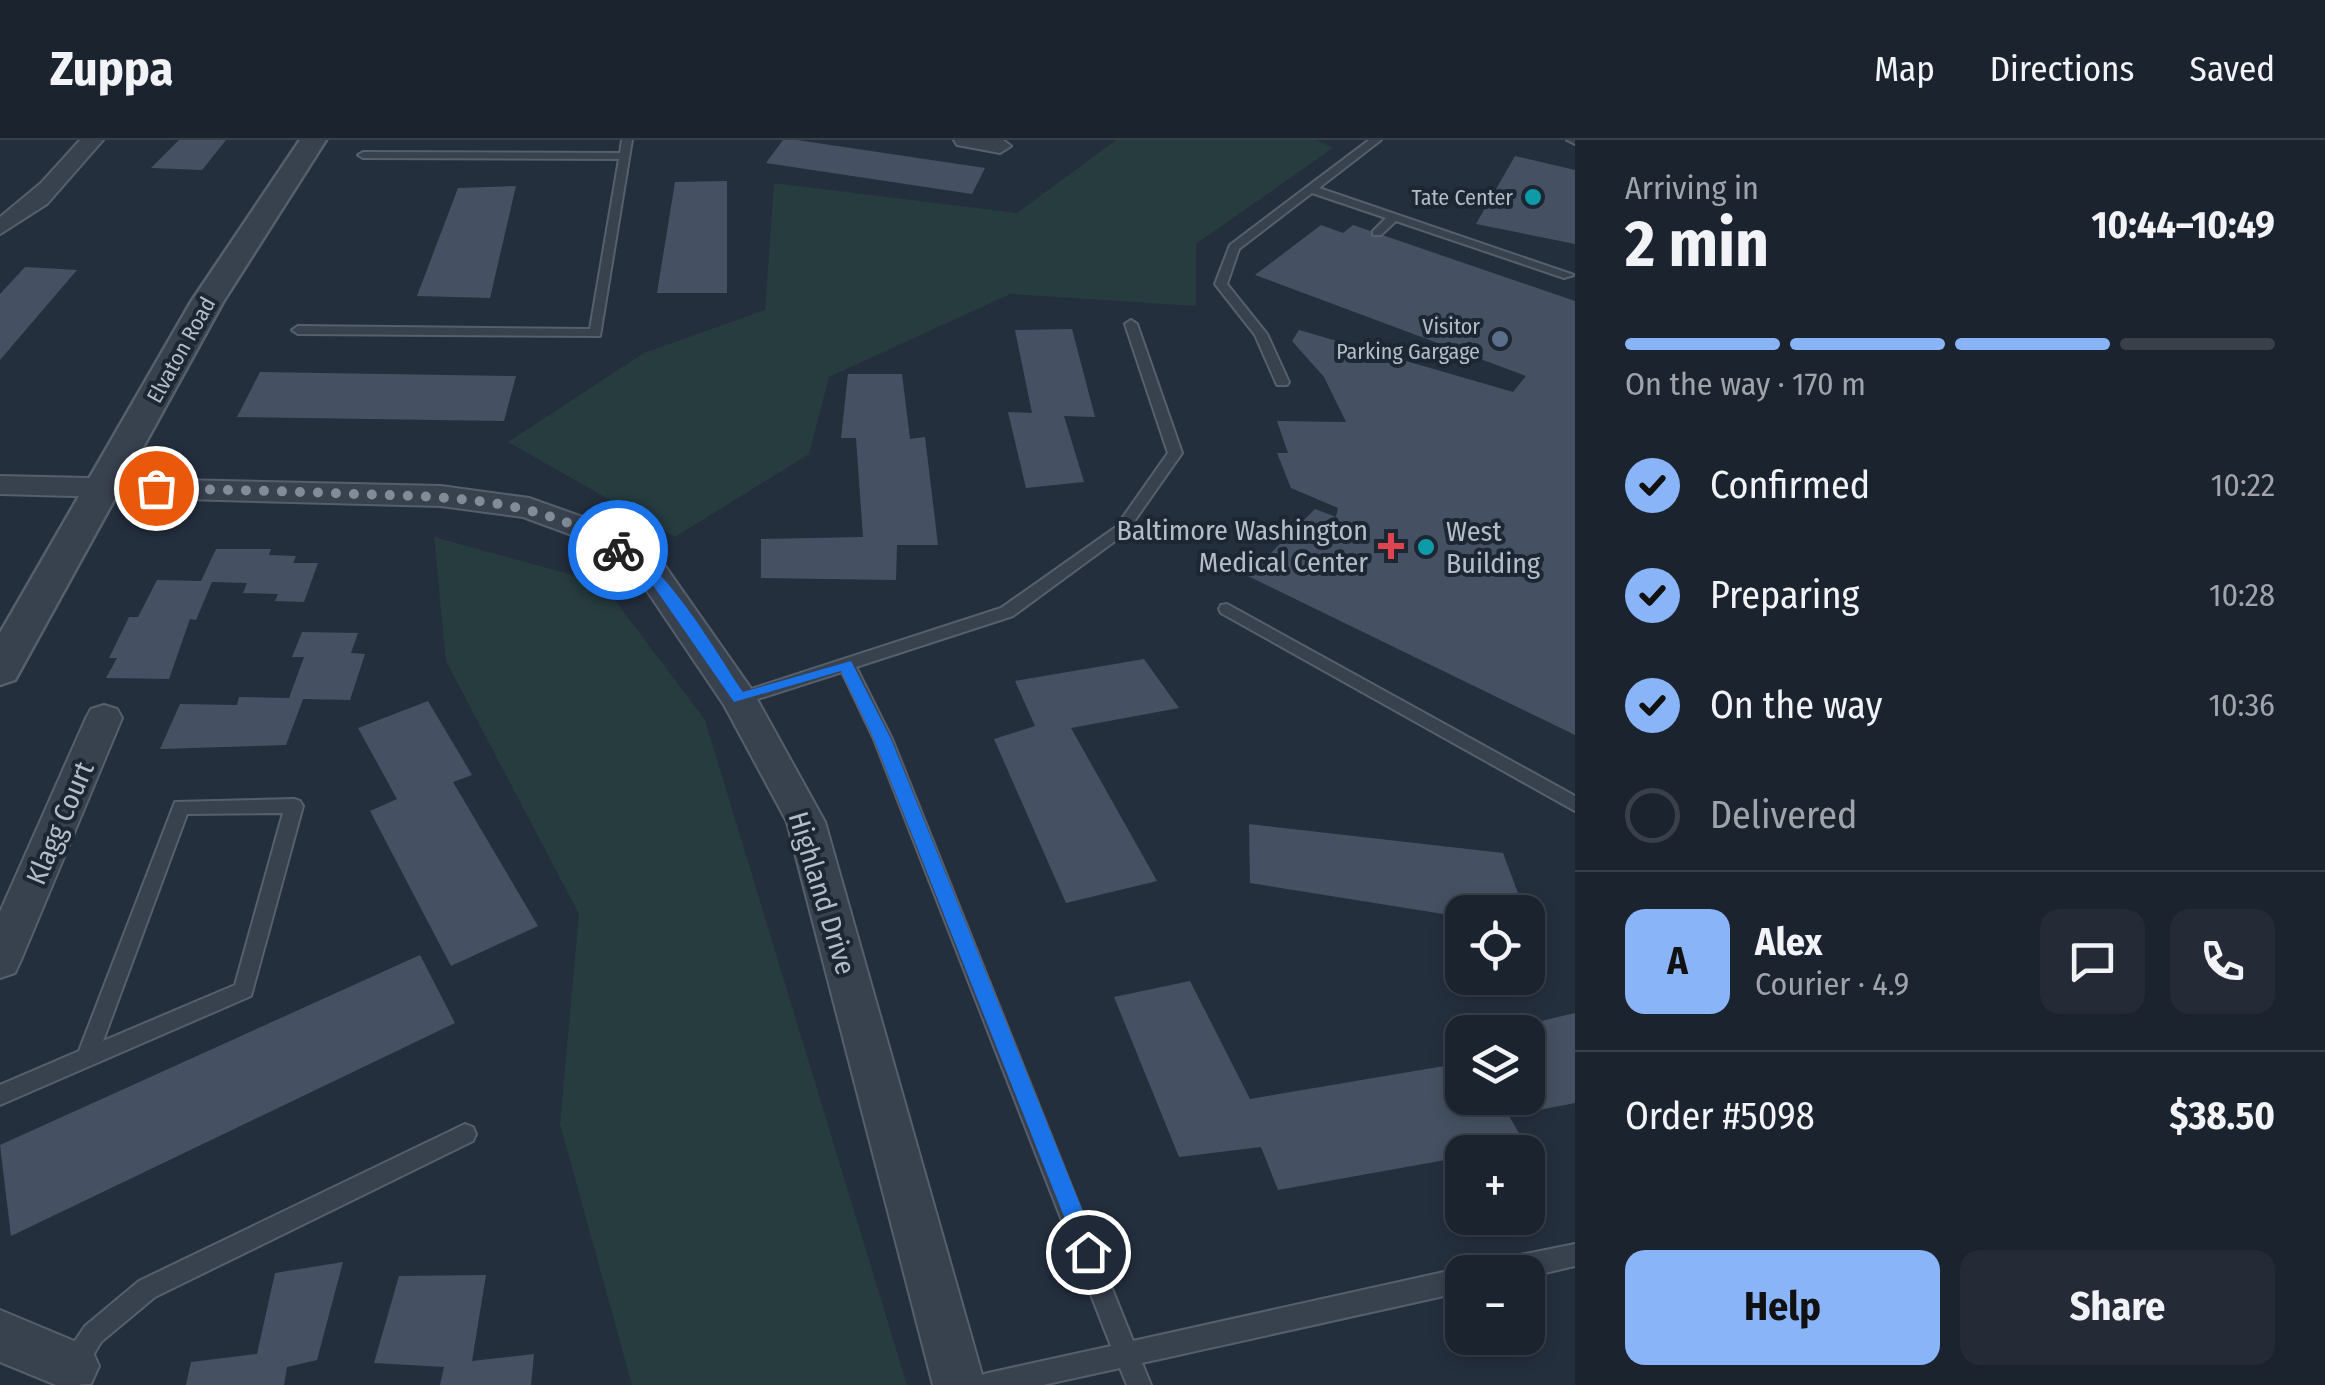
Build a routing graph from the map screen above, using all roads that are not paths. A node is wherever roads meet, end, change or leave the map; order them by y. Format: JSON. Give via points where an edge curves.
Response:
{"nodes":[{"id":1,"x":92,"y":140,"type":"edge"},
{"id":2,"x":313,"y":140,"type":"edge"},
{"id":3,"x":628,"y":140,"type":"edge"},
{"id":4,"x":965,"y":140,"type":"edge"},
{"id":5,"x":1368,"y":142,"type":"edge"},
{"id":6,"x":1000,"y":146,"type":"dead end"},
{"id":7,"x":362,"y":155,"type":"dead end"},
{"id":8,"x":625,"y":156,"type":"junction"},
{"id":9,"x":1310,"y":190,"type":"junction"},
{"id":10,"x":1394,"y":217,"type":"junction"},
{"id":11,"x":11,"y":221,"type":"edge"},
{"id":12,"x":1377,"y":233,"type":"dead end"},
{"id":13,"x":1568,"y":274,"type":"dead end"},
{"id":14,"x":1132,"y":324,"type":"dead end"},
{"id":15,"x":298,"y":330,"type":"dead end"},
{"id":16,"x":1282,"y":382,"type":"dead end"},
{"id":17,"x":0,"y":485,"type":"edge"},
{"id":18,"x":105,"y":486,"type":"junction"},
{"id":19,"x":1227,"y":609,"type":"dead end"},
{"id":20,"x":846,"y":664,"type":"junction"},
{"id":21,"x":0,"y":670,"type":"edge"},
{"id":22,"x":739,"y":698,"type":"junction"},
{"id":23,"x":104,"y":718,"type":"dead end"},
{"id":24,"x":1575,"y":804,"type":"edge"},
{"id":25,"x":4,"y":934,"type":"edge"},
{"id":26,"x":87,"y":1058,"type":"junction"},
{"id":27,"x":0,"y":1096,"type":"edge"},
{"id":28,"x":465,"y":1134,"type":"dead end"},
{"id":29,"x":1575,"y":1255,"type":"edge"},
{"id":30,"x":1545,"y":1261,"type":"edge"},
{"id":31,"x":1445,"y":1284,"type":"edge"},
{"id":32,"x":0,"y":1336,"type":"edge"},
{"id":33,"x":1129,"y":1353,"type":"junction"},
{"id":34,"x":71,"y":1376,"type":"edge"},
{"id":35,"x":958,"y":1385,"type":"edge"},
{"id":36,"x":988,"y":1385,"type":"edge"},
{"id":37,"x":1139,"y":1385,"type":"edge"}],
"edges":[{"from":1,"to":11,"type":"street"},
{"from":2,"to":18,"type":"street","name":"Elvaton Road","via":[[207,302]]},
{"from":3,"to":8,"type":"lane"},
{"from":4,"to":6,"type":"street"},
{"from":5,"to":9,"type":"lane"},
{"from":7,"to":8,"type":"lane"},
{"from":8,"to":15,"type":"lane","via":[[596,333]]},
{"from":9,"to":10,"type":"lane"},
{"from":9,"to":16,"type":"lane","via":[[1234,247],[1221,284],[1261,334]]},
{"from":10,"to":12,"type":"lane"},
{"from":10,"to":13,"type":"lane"},
{"from":14,"to":20,"type":"lane","via":[[1175,453],[1121,530],[1008,612]]},
{"from":17,"to":18,"type":"street","name":"Highland Drive"},
{"from":18,"to":21,"type":"street","name":"Elvaton Road"},
{"from":18,"to":22,"type":"street","name":"Highland Drive","via":[[441,496],[529,508],[594,532],[654,574]]},
{"from":19,"to":24,"type":"lane"},
{"from":20,"to":22,"type":"lane"},
{"from":20,"to":33,"type":"lane"},
{"from":22,"to":35,"type":"street","name":"Highland Drive","via":[[806,822]]},
{"from":23,"to":25,"type":"street","name":"Klagg Court"},
{"from":26,"to":26,"type":"lane","via":[[181,807],[294,806],[244,990]]},
{"from":26,"to":27,"type":"lane"},
{"from":28,"to":34,"type":"lane","via":[[147,1289],[94,1334]]},
{"from":29,"to":30,"type":"lane"},
{"from":31,"to":33,"type":"lane"},
{"from":32,"to":34,"type":"street"},
{"from":33,"to":36,"type":"lane"},
{"from":33,"to":37,"type":"lane"}]}
